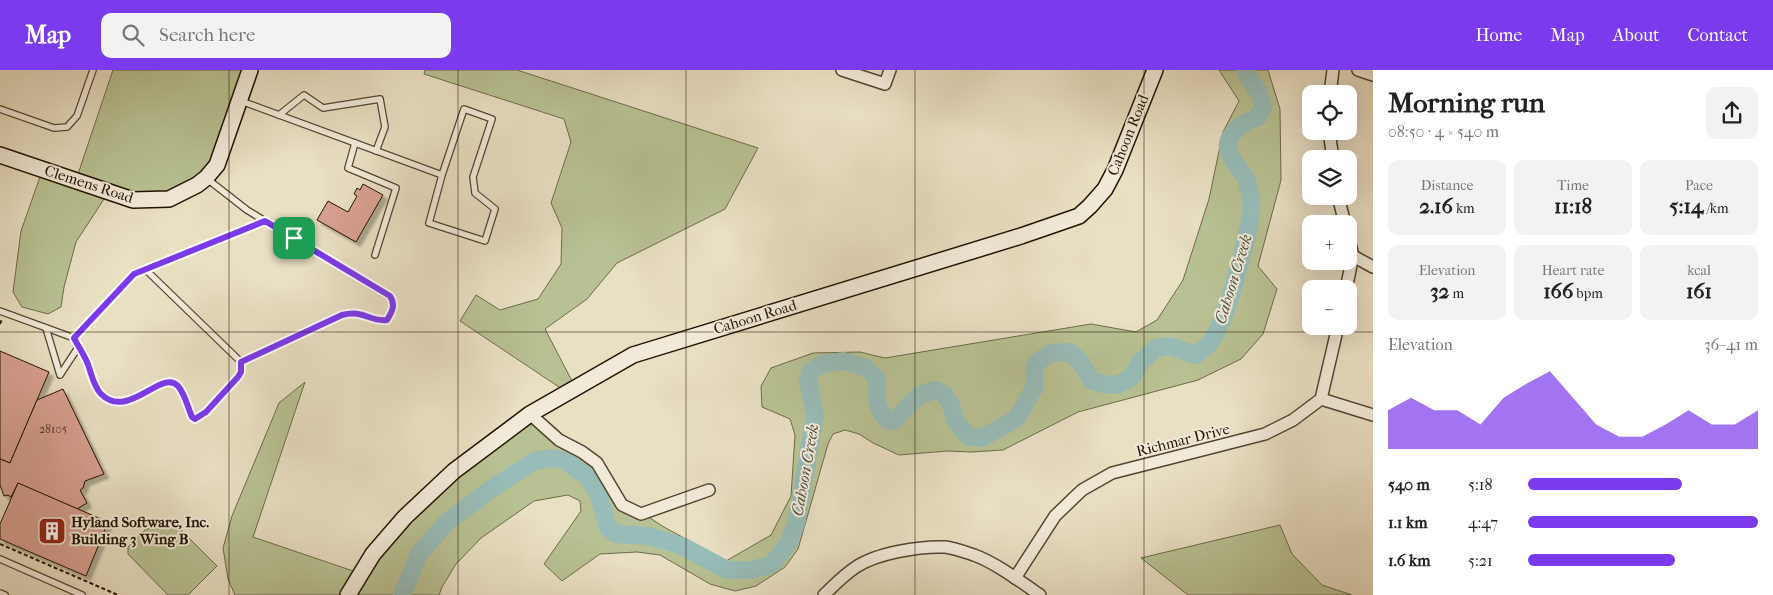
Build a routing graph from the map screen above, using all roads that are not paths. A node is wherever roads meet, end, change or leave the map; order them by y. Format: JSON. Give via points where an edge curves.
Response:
{"nodes":[{"id":1,"x":93,"y":70,"type":"edge"},
{"id":2,"x":250,"y":70,"type":"edge"},
{"id":3,"x":842,"y":70,"type":"edge"},
{"id":4,"x":890,"y":70,"type":"edge"},
{"id":5,"x":1155,"y":70,"type":"edge"},
{"id":6,"x":1333,"y":70,"type":"edge"},
{"id":7,"x":1358,"y":70,"type":"edge"},
{"id":8,"x":1373,"y":75,"type":"edge"},
{"id":9,"x":1331,"y":85,"type":"edge"},
{"id":10,"x":239,"y":100,"type":"junction"},
{"id":11,"x":0,"y":109,"type":"edge"},
{"id":12,"x":279,"y":115,"type":"junction"},
{"id":13,"x":355,"y":143,"type":"junction"},
{"id":14,"x":376,"y":151,"type":"junction"},
{"id":15,"x":0,"y":155,"type":"edge"},
{"id":16,"x":442,"y":175,"type":"junction"},
{"id":17,"x":206,"y":178,"type":"junction"},
{"id":18,"x":265,"y":221,"type":"junction"},
{"id":19,"x":375,"y":255,"type":"dead end"},
{"id":20,"x":1357,"y":258,"type":"edge"},
{"id":21,"x":1373,"y":267,"type":"edge"},
{"id":22,"x":145,"y":268,"type":"junction"},
{"id":23,"x":0,"y":311,"type":"edge"},
{"id":24,"x":46,"y":328,"type":"junction"},
{"id":25,"x":1336,"y":335,"type":"edge"},
{"id":26,"x":74,"y":338,"type":"junction"},
{"id":27,"x":79,"y":346,"type":"junction"},
{"id":28,"x":241,"y":362,"type":"junction"},
{"id":29,"x":1321,"y":399,"type":"junction"},
{"id":30,"x":530,"y":414,"type":"junction"},
{"id":31,"x":1373,"y":415,"type":"edge"},
{"id":32,"x":709,"y":490,"type":"dead end"},
{"id":33,"x":0,"y":559,"type":"edge"},
{"id":34,"x":1015,"y":578,"type":"junction"},
{"id":35,"x":0,"y":593,"type":"edge"},
{"id":36,"x":5,"y":595,"type":"edge"},
{"id":37,"x":82,"y":595,"type":"edge"},
{"id":38,"x":348,"y":595,"type":"edge"},
{"id":39,"x":824,"y":595,"type":"edge"},
{"id":40,"x":1040,"y":595,"type":"edge"}],
"edges":[{"from":1,"to":11,"type":"lane","via":[[77,116],[67,127],[54,128]]},
{"from":2,"to":10,"type":"street","name":"Clemens Road"},
{"from":3,"to":4,"type":"street","via":[[885,84]]},
{"from":5,"to":30,"type":"street","name":"Cahoon Road","via":[[1105,189],[1078,216],[633,355]]},
{"from":6,"to":9,"type":"street"},
{"from":7,"to":8,"type":"street"},
{"from":10,"to":12,"type":"lane"},
{"from":10,"to":17,"type":"street","name":"Clemens Road","via":[[217,165]]},
{"from":12,"to":13,"type":"lane"},
{"from":12,"to":14,"type":"lane","via":[[304,95],[323,108],[380,99],[385,127]]},
{"from":13,"to":14,"type":"lane"},
{"from":13,"to":19,"type":"lane","via":[[348,168],[396,188]]},
{"from":14,"to":16,"type":"lane"},
{"from":15,"to":17,"type":"street","name":"Clemens Road","via":[[134,200],[169,199]]},
{"from":16,"to":16,"type":"lane","via":[[429,223],[485,242],[495,209],[475,192],[473,177],[492,119],[464,109]]},
{"from":17,"to":18,"type":"lane"},
{"from":18,"to":22,"type":"lane"},
{"from":18,"to":28,"type":"lane","via":[[390,296],[394,306],[387,320],[357,312],[342,315]]},
{"from":20,"to":21,"type":"street"},
{"from":22,"to":26,"type":"lane","via":[[134,274]]},
{"from":22,"to":28,"type":"lane"},
{"from":23,"to":24,"type":"lane"},
{"from":24,"to":26,"type":"lane"},
{"from":24,"to":27,"type":"lane","via":[[60,376]]},
{"from":25,"to":29,"type":"street"},
{"from":26,"to":27,"type":"lane"},
{"from":27,"to":28,"type":"lane","via":[[100,393],[123,402],[161,383],[173,382],[182,391],[195,419],[206,412],[238,377]]},
{"from":29,"to":31,"type":"street"},
{"from":29,"to":34,"type":"street","name":"Richmar Drive","via":[[1293,420],[1265,434],[1112,473],[1082,490],[1055,516]]},
{"from":30,"to":32,"type":"street","via":[[560,440],[597,463],[622,505],[641,514]]},
{"from":30,"to":38,"type":"street","name":"Cahoon Road","via":[[454,471],[405,517],[373,554]]},
{"from":33,"to":37,"type":"lane"},
{"from":34,"to":39,"type":"street","via":[[976,556],[946,547],[884,554],[857,566]]},
{"from":34,"to":40,"type":"street"},
{"from":35,"to":36,"type":"lane"}]}
